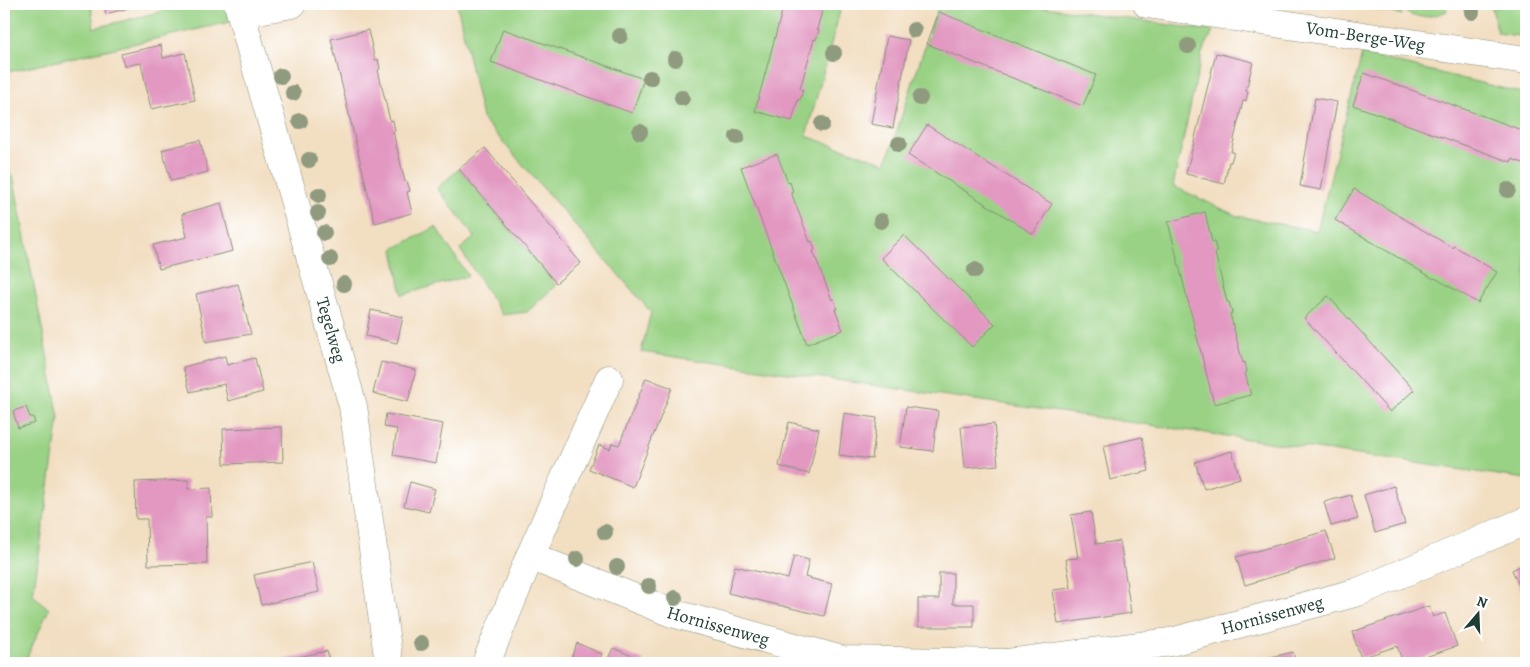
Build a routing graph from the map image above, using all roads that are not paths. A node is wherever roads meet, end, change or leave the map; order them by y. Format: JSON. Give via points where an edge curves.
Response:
{"nodes":[{"id":1,"x":292,"y":4,"type":"edge"},
{"id":2,"x":1147,"y":4,"type":"edge"},
{"id":3,"x":240,"y":8,"type":"edge"},
{"id":4,"x":1526,"y":60,"type":"edge"},
{"id":5,"x":609,"y":380,"type":"dead end"},
{"id":6,"x":1526,"y":521,"type":"edge"},
{"id":7,"x":530,"y":556,"type":"junction"},
{"id":8,"x":389,"y":663,"type":"edge"},
{"id":9,"x":486,"y":663,"type":"edge"},
{"id":10,"x":1006,"y":663,"type":"edge"}],
"edges":[{"from":1,"to":3,"type":"street"},
{"from":2,"to":4,"type":"street","name":"Vom-Berge-Weg"},
{"from":3,"to":8,"type":"street","name":"Tegelweg","via":[[353,406]]},
{"from":5,"to":7,"type":"street"},
{"from":6,"to":10,"type":"street","name":"Hornissenweg","via":[[1358,592],[1171,642]]},
{"from":7,"to":9,"type":"street"},
{"from":7,"to":10,"type":"street","name":"Hornissenweg","via":[[672,613],[842,660]]}]}
